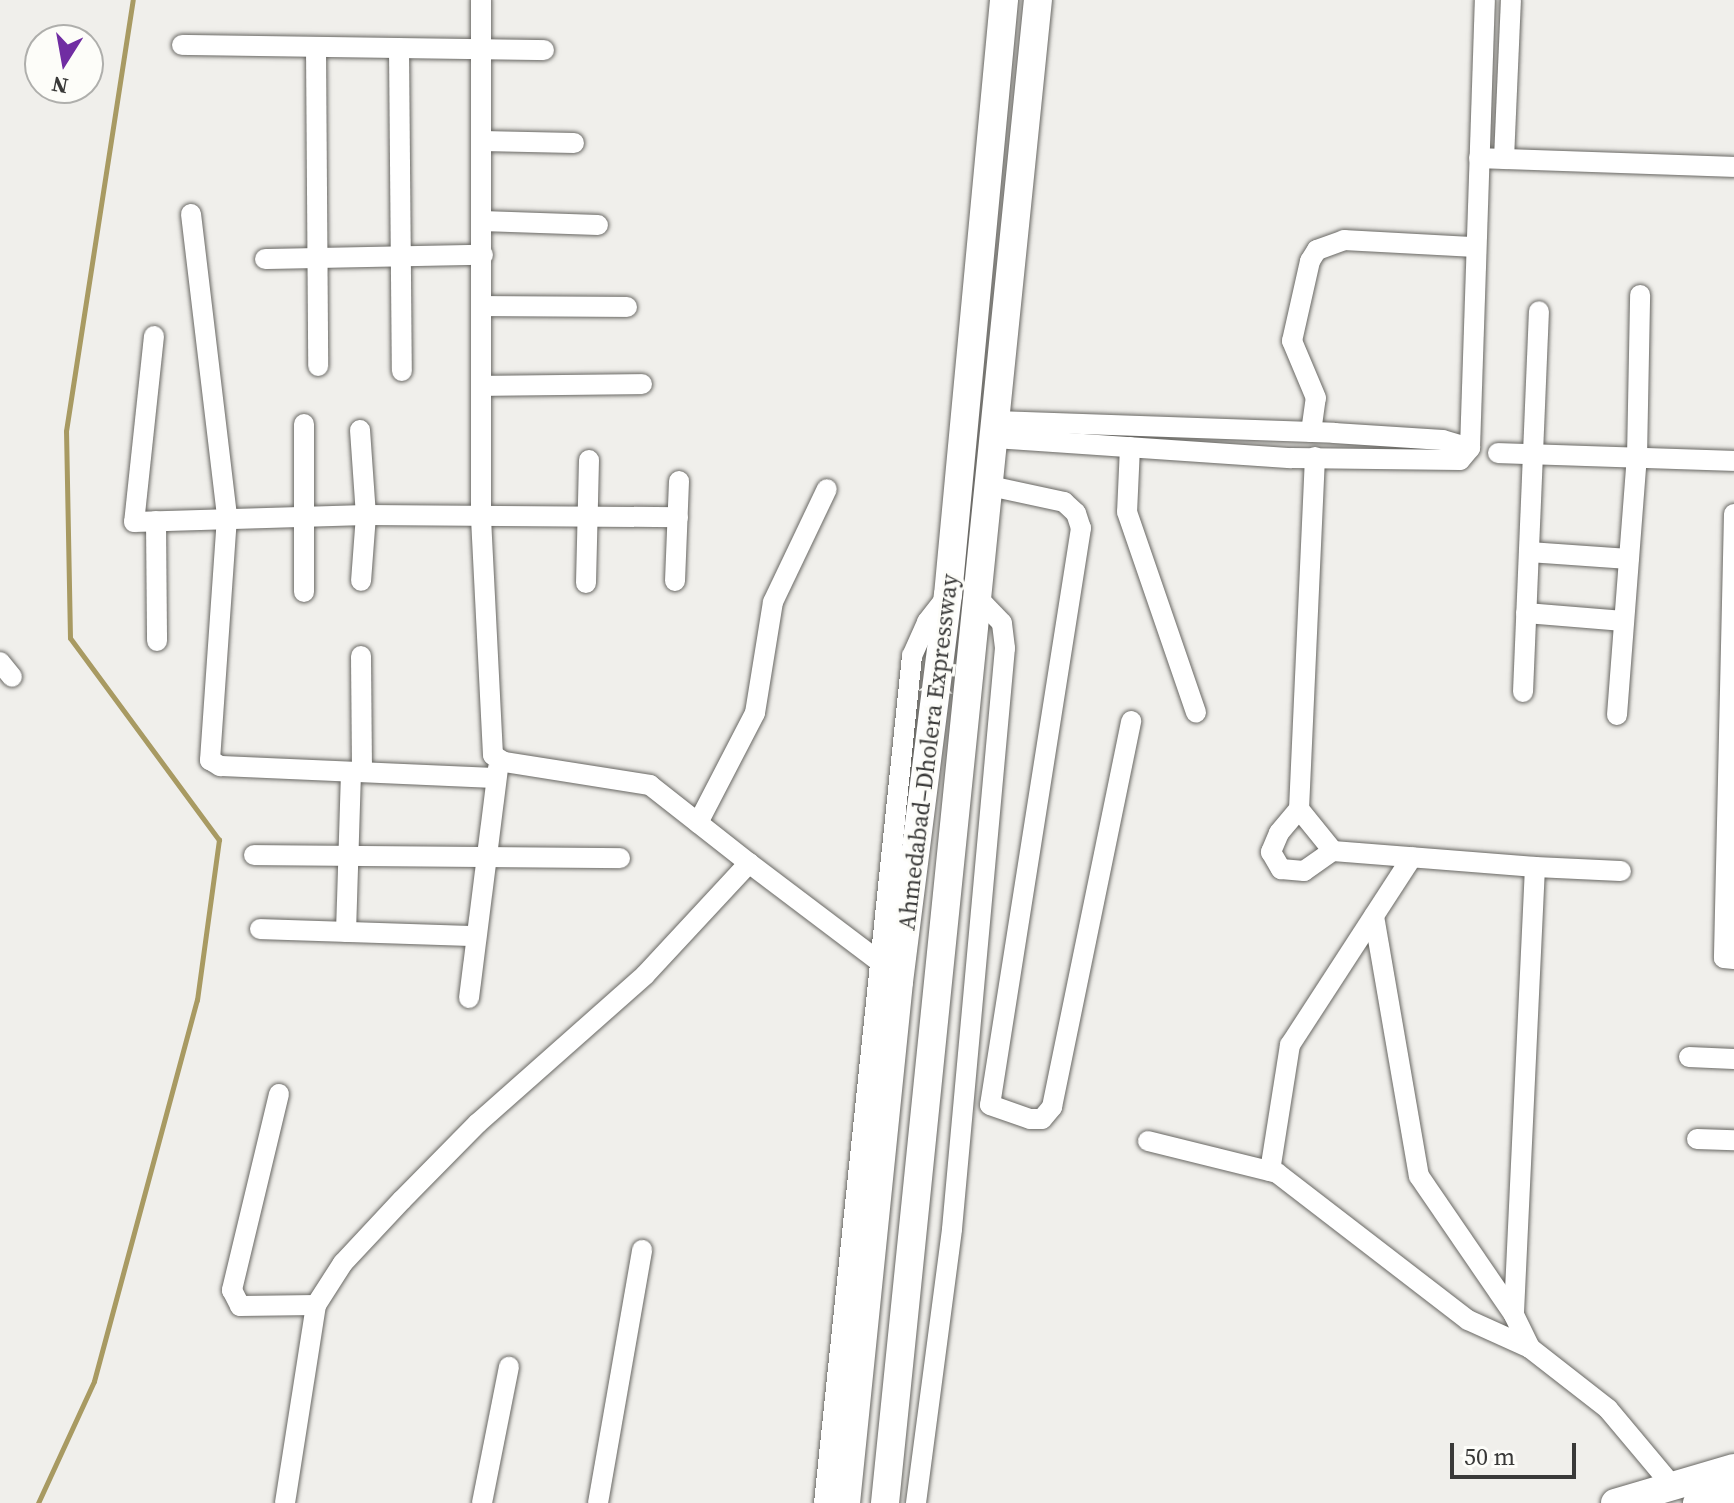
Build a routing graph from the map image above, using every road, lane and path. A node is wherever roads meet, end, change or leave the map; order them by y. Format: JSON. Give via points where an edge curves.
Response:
{"nodes":[{"id":1,"x":481,"y":0,"type":"edge"},
{"id":2,"x":1004,"y":0,"type":"edge"},
{"id":3,"x":1038,"y":0,"type":"edge"},
{"id":4,"x":1485,"y":0,"type":"edge"},
{"id":5,"x":1511,"y":0,"type":"edge"},
{"id":6,"x":182,"y":45,"type":"dead end"},
{"id":7,"x":316,"y":47,"type":"junction"},
{"id":8,"x":399,"y":48,"type":"junction"},
{"id":9,"x":482,"y":49,"type":"junction"},
{"id":10,"x":544,"y":50,"type":"dead end"},
{"id":11,"x":482,"y":141,"type":"junction"},
{"id":12,"x":574,"y":143,"type":"dead end"},
{"id":13,"x":1479,"y":158,"type":"junction"},
{"id":14,"x":1504,"y":159,"type":"junction"},
{"id":15,"x":1734,"y":167,"type":"edge"},
{"id":16,"x":191,"y":214,"type":"dead end"},
{"id":17,"x":482,"y":221,"type":"junction"},
{"id":18,"x":598,"y":225,"type":"dead end"},
{"id":19,"x":1475,"y":247,"type":"junction"},
{"id":20,"x":483,"y":255,"type":"junction"},
{"id":21,"x":403,"y":257,"type":"junction"},
{"id":22,"x":320,"y":258,"type":"junction"},
{"id":23,"x":265,"y":259,"type":"dead end"},
{"id":24,"x":1640,"y":295,"type":"dead end"},
{"id":25,"x":483,"y":306,"type":"junction"},
{"id":26,"x":627,"y":307,"type":"dead end"},
{"id":27,"x":1539,"y":311,"type":"dead end"},
{"id":28,"x":154,"y":336,"type":"dead end"},
{"id":29,"x":318,"y":366,"type":"dead end"},
{"id":30,"x":402,"y":371,"type":"dead end"},
{"id":31,"x":642,"y":384,"type":"dead end"},
{"id":32,"x":483,"y":386,"type":"junction"},
{"id":33,"x":304,"y":424,"type":"dead end"},
{"id":34,"x":996,"y":429,"type":"junction"},
{"id":35,"x":360,"y":430,"type":"dead end"},
{"id":36,"x":1301,"y":431,"type":"junction"},
{"id":37,"x":1334,"y":433,"type":"junction"},
{"id":38,"x":1130,"y":447,"type":"junction"},
{"id":39,"x":1470,"y":448,"type":"junction"},
{"id":40,"x":1498,"y":453,"type":"dead end"},
{"id":41,"x":1534,"y":454,"type":"junction"},
{"id":42,"x":1324,"y":457,"type":"junction"},
{"id":43,"x":1291,"y":458,"type":"junction"},
{"id":44,"x":1637,"y":458,"type":"junction"},
{"id":45,"x":589,"y":460,"type":"dead end"},
{"id":46,"x":1734,"y":461,"type":"edge"},
{"id":47,"x":679,"y":481,"type":"dead end"},
{"id":48,"x":990,"y":486,"type":"junction"},
{"id":49,"x":827,"y":489,"type":"dead end"},
{"id":50,"x":1734,"y":514,"type":"edge"},
{"id":51,"x":366,"y":515,"type":"junction"},
{"id":52,"x":481,"y":515,"type":"junction"},
{"id":53,"x":227,"y":517,"type":"junction"},
{"id":54,"x":306,"y":517,"type":"junction"},
{"id":55,"x":587,"y":517,"type":"junction"},
{"id":56,"x":678,"y":517,"type":"junction"},
{"id":57,"x":156,"y":521,"type":"junction"},
{"id":58,"x":1529,"y":552,"type":"junction"},
{"id":59,"x":1629,"y":559,"type":"junction"},
{"id":60,"x":361,"y":581,"type":"dead end"},
{"id":61,"x":675,"y":581,"type":"dead end"},
{"id":62,"x":586,"y":583,"type":"dead end"},
{"id":63,"x":304,"y":592,"type":"dead end"},
{"id":64,"x":948,"y":595,"type":"junction"},
{"id":65,"x":979,"y":599,"type":"junction"},
{"id":66,"x":1733,"y":612,"type":"edge"},
{"id":67,"x":1526,"y":613,"type":"junction"},
{"id":68,"x":1624,"y":621,"type":"junction"},
{"id":69,"x":157,"y":641,"type":"dead end"},
{"id":70,"x":361,"y":656,"type":"dead end"},
{"id":71,"x":1523,"y":692,"type":"dead end"},
{"id":72,"x":1196,"y":712,"type":"dead end"},
{"id":73,"x":1617,"y":715,"type":"dead end"},
{"id":74,"x":1131,"y":721,"type":"dead end"},
{"id":75,"x":1731,"y":750,"type":"edge"},
{"id":76,"x":497,"y":768,"type":"junction"},
{"id":77,"x":357,"y":772,"type":"junction"},
{"id":78,"x":1299,"y":809,"type":"junction"},
{"id":79,"x":698,"y":823,"type":"junction"},
{"id":80,"x":1333,"y":851,"type":"junction"},
{"id":81,"x":349,"y":853,"type":"junction"},
{"id":82,"x":254,"y":855,"type":"dead end"},
{"id":83,"x":487,"y":856,"type":"junction"},
{"id":84,"x":1412,"y":857,"type":"junction"},
{"id":85,"x":620,"y":858,"type":"dead end"},
{"id":86,"x":749,"y":863,"type":"junction"},
{"id":87,"x":1535,"y":867,"type":"junction"},
{"id":88,"x":1621,"y":871,"type":"dead end"},
{"id":89,"x":1374,"y":916,"type":"junction"},
{"id":90,"x":260,"y":929,"type":"dead end"},
{"id":91,"x":346,"y":932,"type":"junction"},
{"id":92,"x":476,"y":936,"type":"junction"},
{"id":93,"x":1734,"y":959,"type":"edge"},
{"id":94,"x":880,"y":962,"type":"junction"},
{"id":95,"x":469,"y":998,"type":"dead end"},
{"id":96,"x":1689,"y":1057,"type":"dead end"},
{"id":97,"x":1734,"y":1059,"type":"edge"},
{"id":98,"x":279,"y":1094,"type":"dead end"},
{"id":99,"x":963,"y":1100,"type":"junction"},
{"id":100,"x":990,"y":1105,"type":"junction"},
{"id":101,"x":1697,"y":1139,"type":"dead end"},
{"id":102,"x":1734,"y":1140,"type":"edge"},
{"id":103,"x":1148,"y":1141,"type":"dead end"},
{"id":104,"x":1270,"y":1171,"type":"junction"},
{"id":105,"x":642,"y":1250,"type":"dead end"},
{"id":106,"x":316,"y":1305,"type":"junction"},
{"id":107,"x":1514,"y":1315,"type":"junction"},
{"id":108,"x":1530,"y":1348,"type":"junction"},
{"id":109,"x":509,"y":1367,"type":"dead end"},
{"id":110,"x":1734,"y":1468,"type":"edge"},
{"id":111,"x":1671,"y":1484,"type":"junction"},
{"id":112,"x":1734,"y":1492,"type":"edge"},
{"id":113,"x":285,"y":1503,"type":"edge"},
{"id":114,"x":482,"y":1503,"type":"edge"},
{"id":115,"x":598,"y":1503,"type":"edge"},
{"id":116,"x":824,"y":1503,"type":"edge"},
{"id":117,"x":846,"y":1503,"type":"edge"},
{"id":118,"x":885,"y":1503,"type":"edge"},
{"id":119,"x":916,"y":1503,"type":"edge"},
{"id":120,"x":1615,"y":1503,"type":"edge"},
{"id":121,"x":1697,"y":1503,"type":"edge"}],
"edges":[{"from":1,"to":9,"type":"street"},
{"from":2,"to":64,"type":"highway","name":"Ahmedabad–Dholera Expressway"},
{"from":3,"to":34,"type":"highway","name":"Ahmedabad–Dholera Expressway"},
{"from":4,"to":13,"type":"street"},
{"from":5,"to":14,"type":"street"},
{"from":6,"to":7,"type":"street"},
{"from":7,"to":8,"type":"street"},
{"from":7,"to":22,"type":"street"},
{"from":8,"to":9,"type":"street"},
{"from":8,"to":21,"type":"street"},
{"from":9,"to":10,"type":"street"},
{"from":9,"to":11,"type":"street"},
{"from":11,"to":12,"type":"street"},
{"from":11,"to":17,"type":"street"},
{"from":13,"to":14,"type":"street"},
{"from":13,"to":19,"type":"street"},
{"from":14,"to":15,"type":"street"},
{"from":16,"to":53,"type":"street"},
{"from":17,"to":18,"type":"street"},
{"from":17,"to":20,"type":"street"},
{"from":19,"to":36,"type":"street","via":[[1344,240],[1317,250],[1292,341],[1316,398]]},
{"from":19,"to":39,"type":"street"},
{"from":20,"to":21,"type":"street"},
{"from":20,"to":25,"type":"street"},
{"from":21,"to":22,"type":"street"},
{"from":21,"to":30,"type":"street"},
{"from":22,"to":23,"type":"street"},
{"from":22,"to":29,"type":"street"},
{"from":24,"to":44,"type":"street"},
{"from":25,"to":26,"type":"street"},
{"from":25,"to":32,"type":"street"},
{"from":27,"to":41,"type":"street"},
{"from":28,"to":57,"type":"street","via":[[134,522]]},
{"from":31,"to":32,"type":"street"},
{"from":32,"to":52,"type":"street"},
{"from":33,"to":54,"type":"street"},
{"from":34,"to":36,"type":"street"},
{"from":34,"to":38,"type":"street"},
{"from":34,"to":48,"type":"highway","name":"Ahmedabad–Dholera Expressway"},
{"from":35,"to":51,"type":"street"},
{"from":36,"to":37,"type":"street"},
{"from":36,"to":43,"type":"street"},
{"from":37,"to":39,"type":"street","via":[[1451,441]]},
{"from":37,"to":42,"type":"street"},
{"from":38,"to":43,"type":"street"},
{"from":38,"to":72,"type":"street","via":[[1127,512]]},
{"from":39,"to":42,"type":"street","via":[[1450,464]]},
{"from":40,"to":41,"type":"street"},
{"from":41,"to":44,"type":"street"},
{"from":41,"to":58,"type":"street"},
{"from":42,"to":43,"type":"street"},
{"from":42,"to":78,"type":"street"},
{"from":44,"to":46,"type":"street"},
{"from":44,"to":59,"type":"street"},
{"from":45,"to":55,"type":"street"},
{"from":47,"to":56,"type":"street"},
{"from":48,"to":65,"type":"highway","name":"Ahmedabad–Dholera Expressway"},
{"from":48,"to":100,"type":"street","via":[[1064,502],[1076,513],[1081,528]]},
{"from":49,"to":79,"type":"street","via":[[773,602],[755,713]]},
{"from":50,"to":66,"type":"street"},
{"from":51,"to":52,"type":"street"},
{"from":51,"to":54,"type":"street"},
{"from":51,"to":60,"type":"street"},
{"from":52,"to":55,"type":"street"},
{"from":52,"to":76,"type":"street","via":[[489,740]]},
{"from":53,"to":54,"type":"street"},
{"from":53,"to":57,"type":"street"},
{"from":53,"to":77,"type":"street","via":[[210,760],[220,766]]},
{"from":54,"to":63,"type":"street"},
{"from":55,"to":56,"type":"street"},
{"from":55,"to":62,"type":"street"},
{"from":56,"to":61,"type":"street"},
{"from":57,"to":69,"type":"street"},
{"from":58,"to":59,"type":"street"},
{"from":58,"to":67,"type":"street"},
{"from":59,"to":68,"type":"street"},
{"from":64,"to":94,"type":"street","via":[[927,622],[912,656]]},
{"from":64,"to":117,"type":"highway","name":"Ahmedabad–Dholera Expressway","via":[[896,1006]]},
{"from":65,"to":99,"type":"street","via":[[1002,623],[1005,648]]},
{"from":65,"to":118,"type":"highway","name":"Ahmedabad–Dholera Expressway"},
{"from":66,"to":75,"type":"street"},
{"from":67,"to":68,"type":"street"},
{"from":67,"to":71,"type":"street"},
{"from":68,"to":73,"type":"street"},
{"from":70,"to":77,"type":"street"},
{"from":74,"to":100,"type":"street","via":[[1052,1107],[1042,1119],[1030,1119]]},
{"from":75,"to":93,"type":"street","via":[[1724,958]]},
{"from":76,"to":77,"type":"street"},
{"from":76,"to":79,"type":"street","via":[[650,785]]},
{"from":76,"to":83,"type":"street"},
{"from":77,"to":81,"type":"street"},
{"from":78,"to":80,"type":"street"},
{"from":78,"to":80,"type":"street","via":[[1271,852],[1281,869],[1304,871]]},
{"from":79,"to":86,"type":"street"},
{"from":80,"to":84,"type":"street"},
{"from":81,"to":82,"type":"street"},
{"from":81,"to":83,"type":"street"},
{"from":81,"to":91,"type":"street"},
{"from":83,"to":85,"type":"street"},
{"from":83,"to":92,"type":"street"},
{"from":84,"to":87,"type":"street"},
{"from":84,"to":89,"type":"street"},
{"from":86,"to":94,"type":"street"},
{"from":86,"to":106,"type":"street","via":[[645,975],[478,1123],[402,1200],[343,1263]]},
{"from":87,"to":88,"type":"street"},
{"from":87,"to":107,"type":"street"},
{"from":89,"to":104,"type":"street","via":[[1290,1045]]},
{"from":89,"to":107,"type":"street","via":[[1415,1166]]},
{"from":90,"to":91,"type":"street"},
{"from":91,"to":92,"type":"street"},
{"from":92,"to":95,"type":"street"},
{"from":94,"to":116,"type":"street"},
{"from":96,"to":97,"type":"street"},
{"from":98,"to":106,"type":"street","via":[[232,1298],[240,1306]]},
{"from":99,"to":100,"type":"street"},
{"from":99,"to":119,"type":"street","via":[[952,1229]]},
{"from":101,"to":102,"type":"street"},
{"from":103,"to":104,"type":"street"},
{"from":104,"to":108,"type":"street","via":[[1468,1320]]},
{"from":105,"to":115,"type":"street"},
{"from":106,"to":113,"type":"street"},
{"from":107,"to":108,"type":"street"},
{"from":108,"to":111,"type":"street","via":[[1608,1409]]},
{"from":109,"to":114,"type":"street"},
{"from":110,"to":111,"type":"highway"},
{"from":111,"to":120,"type":"highway"},
{"from":112,"to":121,"type":"highway"}]}
